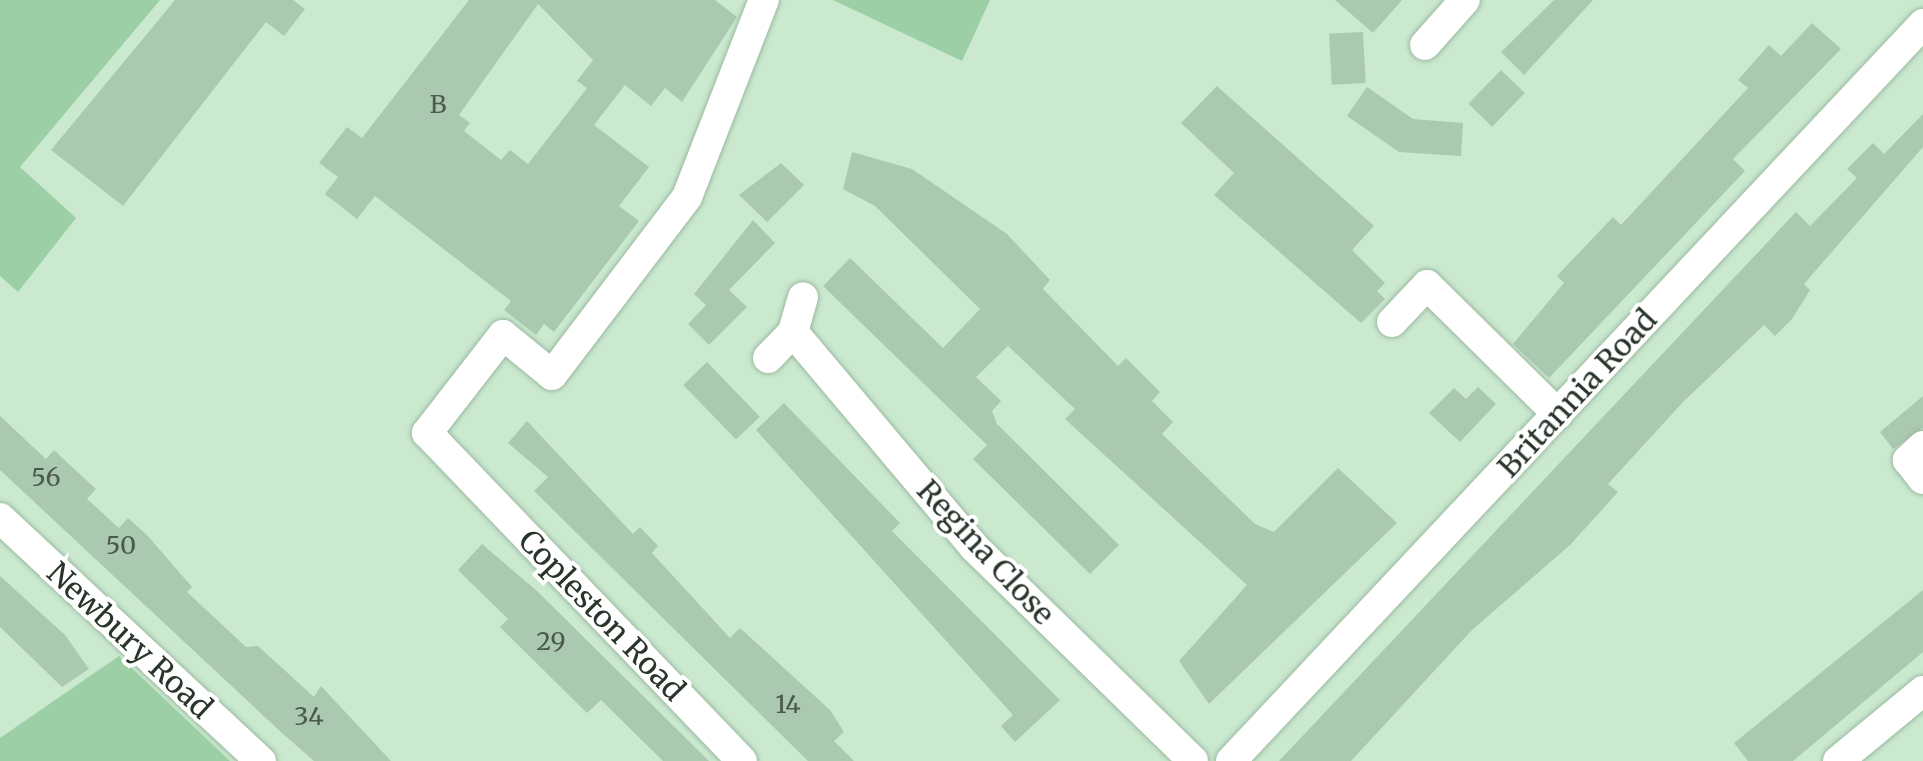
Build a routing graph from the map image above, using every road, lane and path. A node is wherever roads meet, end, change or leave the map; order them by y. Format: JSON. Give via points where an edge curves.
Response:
{"nodes":[{"id":1,"x":764,"y":0,"type":"edge"},
{"id":2,"x":1465,"y":0,"type":"edge"},
{"id":3,"x":1923,"y":24,"type":"edge"},
{"id":4,"x":1424,"y":44,"type":"dead end"},
{"id":5,"x":803,"y":297,"type":"dead end"},
{"id":6,"x":1392,"y":322,"type":"dead end"},
{"id":7,"x":792,"y":332,"type":"junction"},
{"id":8,"x":768,"y":358,"type":"dead end"},
{"id":9,"x":1558,"y":414,"type":"junction"},
{"id":10,"x":1923,"y":446,"type":"edge"},
{"id":11,"x":1923,"y":479,"type":"edge"},
{"id":12,"x":0,"y":518,"type":"edge"},
{"id":13,"x":1923,"y":691,"type":"edge"},
{"id":14,"x":260,"y":761,"type":"edge"},
{"id":15,"x":742,"y":761,"type":"edge"},
{"id":16,"x":1193,"y":761,"type":"edge"},
{"id":17,"x":1231,"y":761,"type":"edge"},
{"id":18,"x":1839,"y":761,"type":"edge"}],
"edges":[{"from":1,"to":15,"type":"street","name":"Copleston Road","via":[[687,197],[552,375],[503,335],[428,433]]},
{"from":2,"to":4,"type":"street"},
{"from":3,"to":9,"type":"street","name":"Britannia Road"},
{"from":5,"to":7,"type":"street"},
{"from":6,"to":9,"type":"street","via":[[1427,285]]},
{"from":7,"to":8,"type":"street"},
{"from":7,"to":16,"type":"street","name":"Regina Close","via":[[974,547]]},
{"from":9,"to":17,"type":"street","name":"Britannia Road"},
{"from":10,"to":11,"type":"street","via":[[1908,460]]},
{"from":12,"to":14,"type":"street","name":"Newbury Road"},
{"from":13,"to":18,"type":"street"}]}
